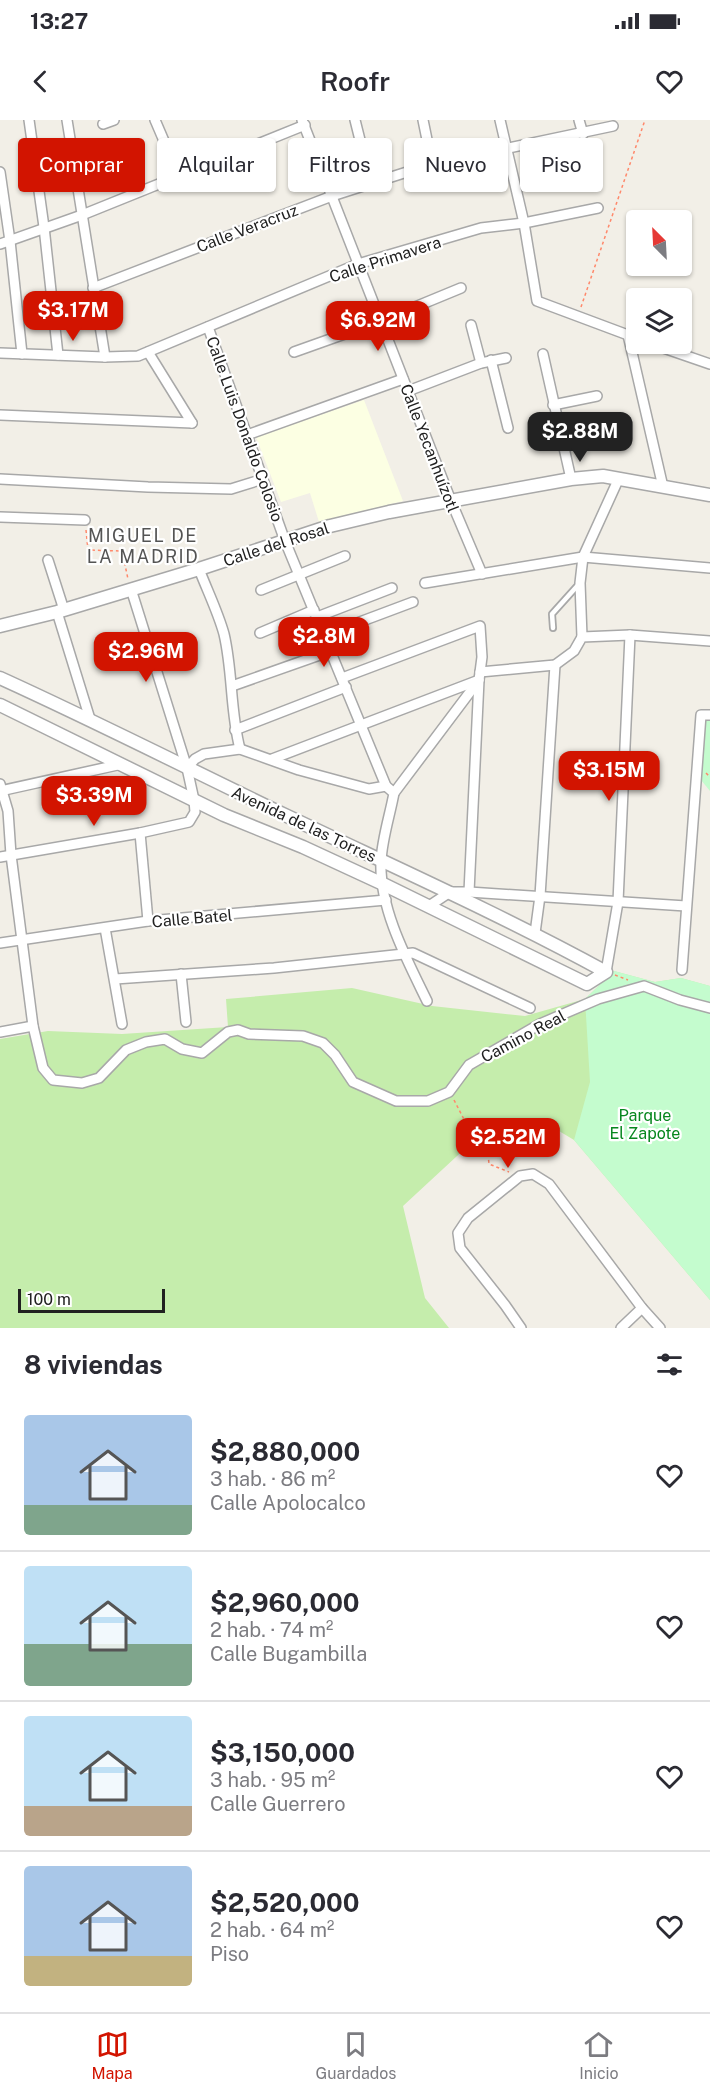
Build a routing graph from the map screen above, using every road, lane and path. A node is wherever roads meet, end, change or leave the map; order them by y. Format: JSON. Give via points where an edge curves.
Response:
{"nodes":[{"id":1,"x":29,"y":120,"type":"edge"},
{"id":2,"x":68,"y":120,"type":"edge"},
{"id":3,"x":114,"y":120,"type":"edge"},
{"id":4,"x":155,"y":120,"type":"edge"},
{"id":5,"x":355,"y":120,"type":"edge"},
{"id":6,"x":423,"y":120,"type":"edge"},
{"id":7,"x":500,"y":120,"type":"edge"},
{"id":8,"x":579,"y":120,"type":"edge"},
{"id":9,"x":645,"y":120,"type":"edge"},
{"id":10,"x":303,"y":123,"type":"edge"},
{"id":11,"x":103,"y":124,"type":"dead end"},
{"id":12,"x":613,"y":126,"type":"dead end"},
{"id":13,"x":583,"y":134,"type":"junction"},
{"id":14,"x":71,"y":138,"type":"edge"},
{"id":15,"x":163,"y":138,"type":"edge"},
{"id":16,"x":268,"y":138,"type":"edge"},
{"id":17,"x":359,"y":138,"type":"edge"},
{"id":18,"x":427,"y":138,"type":"edge"},
{"id":19,"x":504,"y":138,"type":"edge"},
{"id":20,"x":508,"y":149,"type":"edge"},
{"id":21,"x":508,"y":153,"type":"edge"},
{"id":22,"x":0,"y":172,"type":"edge"},
{"id":23,"x":157,"y":185,"type":"edge"},
{"id":24,"x":79,"y":192,"type":"edge"},
{"id":25,"x":345,"y":192,"type":"edge"},
{"id":26,"x":332,"y":196,"type":"junction"},
{"id":27,"x":598,"y":208,"type":"dead end"},
{"id":28,"x":82,"y":215,"type":"junction"},
{"id":29,"x":524,"y":223,"type":"junction"},
{"id":30,"x":44,"y":228,"type":"junction"},
{"id":31,"x":10,"y":241,"type":"junction"},
{"id":32,"x":0,"y":244,"type":"edge"},
{"id":33,"x":358,"y":264,"type":"junction"},
{"id":34,"x":93,"y":288,"type":"junction"},
{"id":35,"x":461,"y":288,"type":"dead end"},
{"id":36,"x":578,"y":316,"type":"junction"},
{"id":37,"x":381,"y":321,"type":"junction"},
{"id":38,"x":471,"y":325,"type":"dead end"},
{"id":39,"x":208,"y":327,"type":"junction"},
{"id":40,"x":626,"y":334,"type":"edge"},
{"id":41,"x":148,"y":352,"type":"junction"},
{"id":42,"x":294,"y":352,"type":"dead end"},
{"id":43,"x":0,"y":353,"type":"edge"},
{"id":44,"x":22,"y":354,"type":"junction"},
{"id":45,"x":543,"y":354,"type":"dead end"},
{"id":46,"x":636,"y":354,"type":"edge"},
{"id":47,"x":681,"y":354,"type":"edge"},
{"id":48,"x":58,"y":355,"type":"junction"},
{"id":49,"x":105,"y":357,"type":"junction"},
{"id":50,"x":506,"y":358,"type":"dead end"},
{"id":51,"x":491,"y":360,"type":"junction"},
{"id":52,"x":481,"y":363,"type":"junction"},
{"id":53,"x":710,"y":364,"type":"edge"},
{"id":54,"x":403,"y":379,"type":"junction"},
{"id":55,"x":408,"y":391,"type":"junction"},
{"id":56,"x":597,"y":396,"type":"dead end"},
{"id":57,"x":553,"y":405,"type":"junction"},
{"id":58,"x":0,"y":414,"type":"edge"},
{"id":59,"x":508,"y":428,"type":"dead end"},
{"id":60,"x":247,"y":435,"type":"junction"},
{"id":61,"x":619,"y":478,"type":"junction"},
{"id":62,"x":0,"y":479,"type":"edge"},
{"id":63,"x":263,"y":479,"type":"junction"},
{"id":64,"x":571,"y":479,"type":"junction"},
{"id":65,"x":663,"y":487,"type":"junction"},
{"id":66,"x":710,"y":495,"type":"edge"},
{"id":67,"x":450,"y":501,"type":"junction"},
{"id":68,"x":0,"y":517,"type":"edge"},
{"id":69,"x":85,"y":520,"type":"joint"},
{"id":70,"x":285,"y":541,"type":"junction"},
{"id":71,"x":345,"y":556,"type":"dead end"},
{"id":72,"x":583,"y":557,"type":"junction"},
{"id":73,"x":48,"y":560,"type":"dead end"},
{"id":74,"x":710,"y":568,"type":"edge"},
{"id":75,"x":199,"y":569,"type":"junction"},
{"id":76,"x":299,"y":574,"type":"junction"},
{"id":77,"x":482,"y":574,"type":"junction"},
{"id":78,"x":425,"y":583,"type":"dead end"},
{"id":79,"x":580,"y":583,"type":"junction"},
{"id":80,"x":392,"y":588,"type":"dead end"},
{"id":81,"x":131,"y":589,"type":"junction"},
{"id":82,"x":261,"y":590,"type":"dead end"},
{"id":83,"x":413,"y":602,"type":"dead end"},
{"id":84,"x":60,"y":611,"type":"junction"},
{"id":85,"x":315,"y":613,"type":"junction"},
{"id":86,"x":0,"y":626,"type":"edge"},
{"id":87,"x":553,"y":628,"type":"dead end"},
{"id":88,"x":260,"y":633,"type":"dead end"},
{"id":89,"x":324,"y":635,"type":"junction"},
{"id":90,"x":630,"y":635,"type":"junction"},
{"id":91,"x":582,"y":638,"type":"junction"},
{"id":92,"x":710,"y":641,"type":"edge"},
{"id":93,"x":331,"y":651,"type":"junction"},
{"id":94,"x":555,"y":665,"type":"junction"},
{"id":95,"x":479,"y":676,"type":"junction"},
{"id":96,"x":0,"y":678,"type":"edge"},
{"id":97,"x":344,"y":682,"type":"junction"},
{"id":98,"x":232,"y":686,"type":"junction"},
{"id":99,"x":0,"y":705,"type":"edge"},
{"id":100,"x":705,"y":715,"type":"edge"},
{"id":101,"x":90,"y":719,"type":"junction"},
{"id":102,"x":361,"y":726,"type":"junction"},
{"id":103,"x":235,"y":730,"type":"junction"},
{"id":104,"x":240,"y":749,"type":"junction"},
{"id":105,"x":272,"y":759,"type":"junction"},
{"id":106,"x":122,"y":764,"type":"junction"},
{"id":107,"x":187,"y":768,"type":"junction"},
{"id":108,"x":1,"y":789,"type":"edge"},
{"id":109,"x":390,"y":789,"type":"junction"},
{"id":110,"x":194,"y":800,"type":"junction"},
{"id":111,"x":140,"y":833,"type":"junction"},
{"id":112,"x":11,"y":855,"type":"junction"},
{"id":113,"x":0,"y":856,"type":"edge"},
{"id":114,"x":381,"y":861,"type":"junction"},
{"id":115,"x":382,"y":884,"type":"junction"},
{"id":116,"x":450,"y":892,"type":"junction"},
{"id":117,"x":469,"y":892,"type":"junction"},
{"id":118,"x":540,"y":896,"type":"junction"},
{"id":119,"x":386,"y":900,"type":"junction"},
{"id":120,"x":618,"y":902,"type":"junction"},
{"id":121,"x":429,"y":906,"type":"junction"},
{"id":122,"x":686,"y":906,"type":"junction"},
{"id":123,"x":148,"y":921,"type":"junction"},
{"id":124,"x":105,"y":928,"type":"junction"},
{"id":125,"x":535,"y":933,"type":"junction"},
{"id":126,"x":21,"y":940,"type":"junction"},
{"id":127,"x":0,"y":943,"type":"edge"},
{"id":128,"x":404,"y":953,"type":"junction"},
{"id":129,"x":682,"y":970,"type":"dead end"},
{"id":130,"x":606,"y":972,"type":"junction"},
{"id":131,"x":181,"y":974,"type":"junction"},
{"id":132,"x":115,"y":979,"type":"junction"},
{"id":133,"x":644,"y":986,"type":"junction"},
{"id":134,"x":427,"y":1001,"type":"dead end"},
{"id":135,"x":530,"y":1008,"type":"dead end"},
{"id":136,"x":710,"y":1008,"type":"edge"},
{"id":137,"x":186,"y":1022,"type":"dead end"},
{"id":138,"x":122,"y":1024,"type":"dead end"},
{"id":139,"x":33,"y":1026,"type":"junction"},
{"id":140,"x":0,"y":1032,"type":"edge"},
{"id":141,"x":449,"y":1092,"type":"junction"},
{"id":142,"x":520,"y":1176,"type":"junction"},
{"id":143,"x":642,"y":1308,"type":"junction"},
{"id":144,"x":521,"y":1328,"type":"edge"},
{"id":145,"x":621,"y":1328,"type":"edge"},
{"id":146,"x":660,"y":1328,"type":"edge"}],
"edges":[{"from":1,"to":30,"type":"street"},
{"from":2,"to":14,"type":"street"},
{"from":3,"to":11,"type":"street"},
{"from":4,"to":15,"type":"street"},
{"from":5,"to":17,"type":"street"},
{"from":6,"to":18,"type":"street"},
{"from":7,"to":19,"type":"street"},
{"from":8,"to":13,"type":"street"},
{"from":9,"to":36,"type":"path"},
{"from":10,"to":16,"type":"street"},
{"from":10,"to":26,"type":"street","name":"Calle Yecanhuízotl"},
{"from":12,"to":13,"type":"street","name":"Calle Veracruz"},
{"from":13,"to":20,"type":"street","name":"Calle Veracruz"},
{"from":21,"to":29,"type":"street"},
{"from":22,"to":31,"type":"street"},
{"from":23,"to":28,"type":"street"},
{"from":24,"to":28,"type":"street"},
{"from":25,"to":26,"type":"street","name":"Calle Veracruz"},
{"from":26,"to":33,"type":"street","name":"Calle Yecanhuízotl"},
{"from":26,"to":34,"type":"street","name":"Calle Veracruz"},
{"from":27,"to":29,"type":"street","name":"Calle Primavera"},
{"from":28,"to":30,"type":"street"},
{"from":28,"to":34,"type":"street"},
{"from":29,"to":33,"type":"street","name":"Calle Primavera","via":[[481,228]]},
{"from":29,"to":36,"type":"street","via":[[537,301]]},
{"from":30,"to":31,"type":"street"},
{"from":30,"to":48,"type":"street"},
{"from":31,"to":32,"type":"street"},
{"from":31,"to":44,"type":"street"},
{"from":33,"to":37,"type":"street","name":"Calle Yecanhuízotl"},
{"from":33,"to":39,"type":"street","name":"Calle Primavera"},
{"from":34,"to":49,"type":"street"},
{"from":35,"to":37,"type":"street"},
{"from":36,"to":40,"type":"street"},
{"from":37,"to":42,"type":"street"},
{"from":37,"to":54,"type":"street","name":"Calle Yecanhuízotl"},
{"from":38,"to":52,"type":"street"},
{"from":39,"to":41,"type":"street","name":"Calle Primavera"},
{"from":39,"to":60,"type":"street","name":"Calle Luis Donaldo Colosio"},
{"from":41,"to":49,"type":"street","name":"Calle Primavera"},
{"from":41,"to":58,"type":"street","via":[[192,423]]},
{"from":43,"to":44,"type":"street","name":"Calle Primavera"},
{"from":44,"to":48,"type":"street","name":"Calle Primavera"},
{"from":45,"to":57,"type":"street"},
{"from":46,"to":65,"type":"street"},
{"from":47,"to":53,"type":"street"},
{"from":48,"to":49,"type":"street","name":"Calle Primavera"},
{"from":50,"to":51,"type":"street"},
{"from":51,"to":52,"type":"street"},
{"from":51,"to":59,"type":"street"},
{"from":52,"to":55,"type":"street"},
{"from":54,"to":55,"type":"street","name":"Calle Yecanhuízotl"},
{"from":54,"to":60,"type":"street"},
{"from":55,"to":67,"type":"street","name":"Calle Yecanhuízotl"},
{"from":56,"to":57,"type":"street"},
{"from":57,"to":64,"type":"street"},
{"from":60,"to":63,"type":"street","name":"Calle Luis Donaldo Colosio"},
{"from":61,"to":64,"type":"street","name":"Calle del Rosal"},
{"from":61,"to":65,"type":"street","name":"Calle del Rosal"},
{"from":61,"to":72,"type":"street"},
{"from":62,"to":63,"type":"street","via":[[231,489]]},
{"from":63,"to":70,"type":"street","name":"Calle Luis Donaldo Colosio"},
{"from":64,"to":67,"type":"street","name":"Calle del Rosal"},
{"from":65,"to":66,"type":"street","name":"Calle del Rosal"},
{"from":67,"to":70,"type":"street","name":"Calle del Rosal","via":[[330,525]]},
{"from":67,"to":77,"type":"street","name":"Calle Yecanhuízotl"},
{"from":68,"to":69,"type":"street"},
{"from":69,"to":81,"type":"path","via":[[88,550],[122,551]]},
{"from":70,"to":75,"type":"street","name":"Calle del Rosal"},
{"from":70,"to":76,"type":"street","name":"Calle Luis Donaldo Colosio"},
{"from":71,"to":76,"type":"street"},
{"from":72,"to":74,"type":"street"},
{"from":72,"to":77,"type":"street"},
{"from":72,"to":79,"type":"street"},
{"from":73,"to":84,"type":"street"},
{"from":75,"to":81,"type":"street","name":"Calle del Rosal"},
{"from":75,"to":98,"type":"street","via":[[224,634]]},
{"from":76,"to":82,"type":"street"},
{"from":76,"to":85,"type":"street","name":"Calle Luis Donaldo Colosio"},
{"from":77,"to":78,"type":"street"},
{"from":79,"to":87,"type":"lane","via":[[552,614]]},
{"from":79,"to":91,"type":"street"},
{"from":80,"to":85,"type":"street"},
{"from":81,"to":84,"type":"street","name":"Calle del Rosal"},
{"from":81,"to":107,"type":"street"},
{"from":83,"to":89,"type":"street"},
{"from":84,"to":86,"type":"street","name":"Calle del Rosal"},
{"from":84,"to":101,"type":"street"},
{"from":85,"to":88,"type":"street"},
{"from":85,"to":89,"type":"street","name":"Calle Luis Donaldo Colosio"},
{"from":89,"to":93,"type":"street","name":"Calle Luis Donaldo Colosio"},
{"from":90,"to":91,"type":"street"},
{"from":90,"to":92,"type":"street"},
{"from":90,"to":120,"type":"street"},
{"from":91,"to":94,"type":"street","via":[[574,651]]},
{"from":93,"to":97,"type":"street","name":"Calle Luis Donaldo Colosio"},
{"from":93,"to":98,"type":"street"},
{"from":94,"to":95,"type":"street"},
{"from":94,"to":118,"type":"street"},
{"from":95,"to":97,"type":"street","via":[[480,626]]},
{"from":95,"to":102,"type":"street"},
{"from":95,"to":109,"type":"street"},
{"from":95,"to":117,"type":"street"},
{"from":96,"to":101,"type":"street","name":"Avenida de las Torres"},
{"from":97,"to":102,"type":"street","name":"Calle Luis Donaldo Colosio"},
{"from":97,"to":103,"type":"street"},
{"from":98,"to":103,"type":"street"},
{"from":99,"to":106,"type":"street","name":"Avenida de las Torres"},
{"from":100,"to":122,"type":"street"},
{"from":101,"to":107,"type":"street","name":"Avenida de las Torres"},
{"from":102,"to":105,"type":"street"},
{"from":102,"to":109,"type":"street","name":"Calle Luis Donaldo Colosio"},
{"from":103,"to":104,"type":"street"},
{"from":104,"to":105,"type":"street"},
{"from":104,"to":107,"type":"street","via":[[204,754]]},
{"from":105,"to":109,"type":"street","via":[[369,789]]},
{"from":106,"to":108,"type":"street"},
{"from":106,"to":110,"type":"street","name":"Avenida de las Torres"},
{"from":107,"to":110,"type":"street"},
{"from":107,"to":114,"type":"street","name":"Avenida de las Torres"},
{"from":108,"to":112,"type":"street","via":[[8,811]]},
{"from":109,"to":114,"type":"street"},
{"from":110,"to":111,"type":"street","via":[[195,812],[189,822]]},
{"from":110,"to":115,"type":"street","name":"Avenida de las Torres"},
{"from":111,"to":112,"type":"street"},
{"from":111,"to":123,"type":"street"},
{"from":112,"to":113,"type":"street"},
{"from":112,"to":126,"type":"street"},
{"from":114,"to":115,"type":"street"},
{"from":114,"to":116,"type":"street","name":"Avenida de las Torres"},
{"from":115,"to":119,"type":"street"},
{"from":115,"to":121,"type":"street","name":"Avenida de las Torres"},
{"from":116,"to":117,"type":"street"},
{"from":116,"to":121,"type":"street"},
{"from":116,"to":125,"type":"street","name":"Avenida de las Torres"},
{"from":117,"to":118,"type":"street"},
{"from":118,"to":120,"type":"street"},
{"from":118,"to":125,"type":"street"},
{"from":119,"to":123,"type":"street","name":"Calle Batel"},
{"from":119,"to":128,"type":"street"},
{"from":120,"to":122,"type":"street"},
{"from":120,"to":130,"type":"street"},
{"from":121,"to":130,"type":"street","name":"Avenida de las Torres","via":[[587,984]]},
{"from":122,"to":129,"type":"street"},
{"from":123,"to":124,"type":"street","name":"Calle Batel"},
{"from":124,"to":126,"type":"street","name":"Calle Batel"},
{"from":124,"to":132,"type":"street"},
{"from":125,"to":130,"type":"street","name":"Avenida de las Torres"},
{"from":126,"to":127,"type":"street","name":"Calle Batel"},
{"from":126,"to":139,"type":"street"},
{"from":128,"to":131,"type":"street"},
{"from":128,"to":134,"type":"street"},
{"from":128,"to":135,"type":"street","via":[[413,952]]},
{"from":130,"to":133,"type":"path"},
{"from":131,"to":132,"type":"street"},
{"from":131,"to":137,"type":"street"},
{"from":132,"to":138,"type":"street"},
{"from":133,"to":136,"type":"street"},
{"from":133,"to":141,"type":"street","name":"Camino Real","via":[[598,999],[540,1024],[469,1065]]},
{"from":139,"to":140,"type":"street"},
{"from":139,"to":141,"type":"street","via":[[42,1068],[53,1080],[82,1083],[99,1078],[126,1050],[146,1042],[165,1039],[182,1049],[202,1053],[228,1032],[238,1030],[303,1036],[323,1043],[353,1082],[396,1101],[428,1101]]},
{"from":141,"to":142,"type":"path","via":[[474,1144],[488,1154],[489,1164]]},
{"from":142,"to":143,"type":"street","via":[[533,1174],[549,1184]]},
{"from":142,"to":144,"type":"street","via":[[468,1218],[458,1233],[460,1248]]},
{"from":143,"to":145,"type":"street"},
{"from":143,"to":146,"type":"street"}]}
